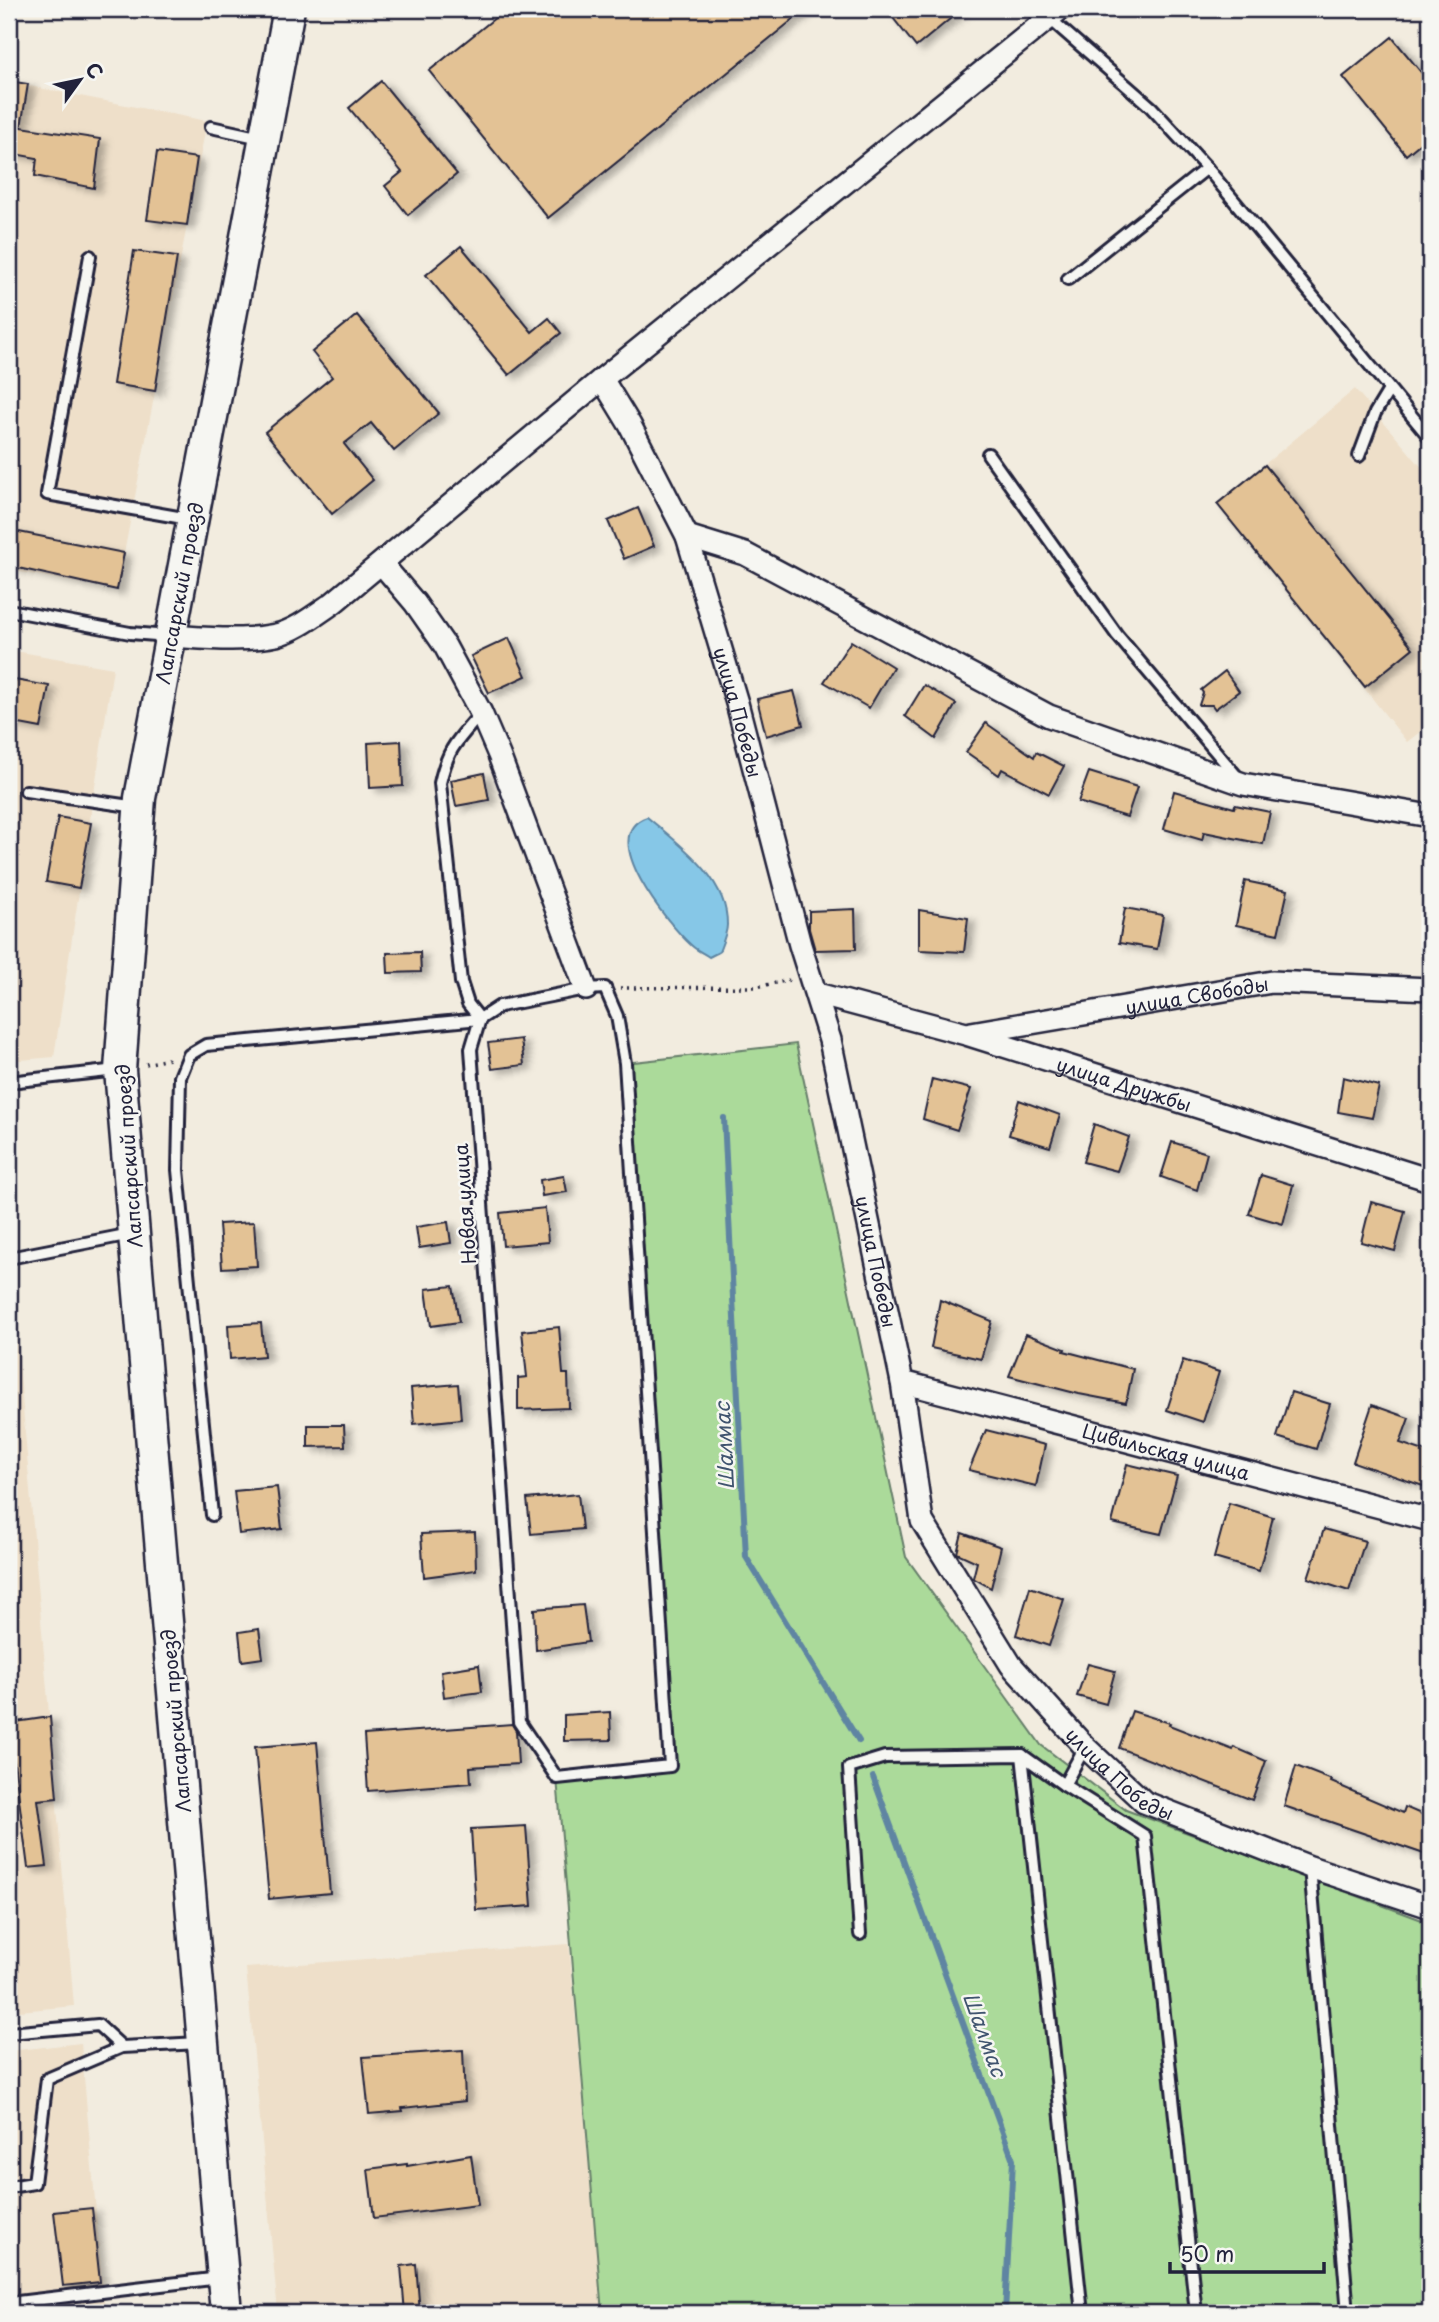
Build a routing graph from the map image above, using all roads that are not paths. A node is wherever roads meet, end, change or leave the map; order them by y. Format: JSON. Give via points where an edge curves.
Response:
{"nodes":[{"id":1,"x":289,"y":9,"type":"edge"},
{"id":2,"x":1054,"y":13,"type":"edge"},
{"id":3,"x":211,"y":127,"type":"dead end"},
{"id":4,"x":264,"y":138,"type":"junction"},
{"id":5,"x":1206,"y":168,"type":"junction"},
{"id":6,"x":90,"y":256,"type":"dead end"},
{"id":7,"x":1068,"y":279,"type":"dead end"},
{"id":8,"x":602,"y":379,"type":"junction"},
{"id":9,"x":1389,"y":390,"type":"junction"},
{"id":10,"x":1430,"y":438,"type":"edge"},
{"id":11,"x":988,"y":454,"type":"dead end"},
{"id":12,"x":1359,"y":456,"type":"dead end"},
{"id":13,"x":192,"y":519,"type":"junction"},
{"id":14,"x":687,"y":536,"type":"junction"},
{"id":15,"x":382,"y":564,"type":"junction"},
{"id":16,"x":9,"y":610,"type":"edge"},
{"id":17,"x":172,"y":636,"type":"junction"},
{"id":18,"x":481,"y":713,"type":"junction"},
{"id":19,"x":1243,"y":784,"type":"junction"},
{"id":20,"x":26,"y":791,"type":"dead end"},
{"id":21,"x":140,"y":807,"type":"junction"},
{"id":22,"x":1430,"y":816,"type":"edge"},
{"id":23,"x":813,"y":985,"type":"junction"},
{"id":24,"x":595,"y":988,"type":"junction"},
{"id":25,"x":1430,"y":989,"type":"edge"},
{"id":26,"x":480,"y":1019,"type":"junction"},
{"id":27,"x":966,"y":1034,"type":"junction"},
{"id":28,"x":120,"y":1070,"type":"junction"},
{"id":29,"x":9,"y":1082,"type":"edge"},
{"id":30,"x":1430,"y":1180,"type":"edge"},
{"id":31,"x":134,"y":1233,"type":"junction"},
{"id":32,"x":9,"y":1258,"type":"edge"},
{"id":33,"x":902,"y":1382,"type":"junction"},
{"id":34,"x":212,"y":1515,"type":"dead end"},
{"id":35,"x":1430,"y":1520,"type":"edge"},
{"id":36,"x":1085,"y":1747,"type":"junction"},
{"id":37,"x":1022,"y":1755,"type":"junction"},
{"id":38,"x":1064,"y":1784,"type":"junction"},
{"id":39,"x":1310,"y":1867,"type":"junction"},
{"id":40,"x":1430,"y":1907,"type":"edge"},
{"id":41,"x":860,"y":1934,"type":"dead end"},
{"id":42,"x":9,"y":2033,"type":"edge"},
{"id":43,"x":203,"y":2043,"type":"junction"},
{"id":44,"x":122,"y":2047,"type":"junction"},
{"id":45,"x":9,"y":2188,"type":"edge"},
{"id":46,"x":223,"y":2278,"type":"junction"},
{"id":47,"x":9,"y":2303,"type":"edge"},
{"id":48,"x":226,"y":2313,"type":"edge"},
{"id":49,"x":1082,"y":2313,"type":"edge"},
{"id":50,"x":1196,"y":2313,"type":"edge"},
{"id":51,"x":1348,"y":2313,"type":"edge"}],
"edges":[{"from":1,"to":4,"type":"street","name":"Лапсарский проезд"},
{"from":2,"to":5,"type":"lane"},
{"from":2,"to":8,"type":"street"},
{"from":3,"to":4,"type":"lane"},
{"from":4,"to":13,"type":"street","name":"Лапсарский проезд"},
{"from":5,"to":7,"type":"lane"},
{"from":5,"to":9,"type":"lane"},
{"from":6,"to":13,"type":"lane","via":[[47,494]]},
{"from":8,"to":14,"type":"street","name":"улица Победы"},
{"from":8,"to":15,"type":"street"},
{"from":9,"to":10,"type":"lane"},
{"from":9,"to":12,"type":"lane","via":[[1375,412]]},
{"from":11,"to":19,"type":"lane","via":[[1117,635]]},
{"from":13,"to":17,"type":"street","name":"Лапсарский проезд"},
{"from":14,"to":19,"type":"street","via":[[745,554],[1049,716]]},
{"from":14,"to":23,"type":"street","name":"улица Победы"},
{"from":15,"to":17,"type":"street","via":[[333,603],[276,635],[233,639]]},
{"from":15,"to":18,"type":"street","via":[[445,646]]},
{"from":16,"to":17,"type":"lane","via":[[130,633]]},
{"from":17,"to":21,"type":"street","name":"Лапсарский проезд"},
{"from":18,"to":24,"type":"street"},
{"from":18,"to":26,"type":"lane","via":[[452,746],[440,783],[461,982],[468,1004]]},
{"from":19,"to":22,"type":"street"},
{"from":20,"to":21,"type":"lane"},
{"from":21,"to":28,"type":"street","name":"Лапсарский проезд"},
{"from":23,"to":27,"type":"street","name":"улица Дружбы"},
{"from":23,"to":33,"type":"street","name":"улица Победы","via":[[830,1040]]},
{"from":24,"to":26,"type":"lane","via":[[500,1006]]},
{"from":24,"to":26,"type":"lane","name":"Новая улица","via":[[617,1016],[625,1063],[670,1766],[557,1778],[519,1723],[471,1049]]},
{"from":25,"to":27,"type":"street","name":"улица Свободы","via":[[1272,982]]},
{"from":26,"to":34,"type":"lane","via":[[206,1045],[189,1055],[180,1077],[178,1170]]},
{"from":27,"to":30,"type":"street","name":"улица Дружбы"},
{"from":28,"to":29,"type":"lane"},
{"from":28,"to":31,"type":"street","name":"Лапсарский проезд"},
{"from":31,"to":32,"type":"lane"},
{"from":31,"to":43,"type":"street","name":"Лапсарский проезд"},
{"from":33,"to":35,"type":"street","name":"Цивильская улица"},
{"from":33,"to":36,"type":"street","name":"улица Победы","via":[[922,1521],[1011,1665]]},
{"from":36,"to":38,"type":"lane"},
{"from":36,"to":39,"type":"street","name":"улица Победы","via":[[1144,1802]]},
{"from":37,"to":38,"type":"lane"},
{"from":37,"to":41,"type":"lane","via":[[885,1757],[849,1768]]},
{"from":37,"to":49,"type":"lane"},
{"from":38,"to":50,"type":"lane","via":[[1145,1836]]},
{"from":39,"to":40,"type":"street","name":"улица Победы"},
{"from":39,"to":51,"type":"lane"},
{"from":42,"to":44,"type":"lane","via":[[98,2025]]},
{"from":43,"to":44,"type":"lane"},
{"from":43,"to":46,"type":"street","name":"Лапсарский проезд"},
{"from":44,"to":45,"type":"lane","via":[[47,2079],[34,2183]]},
{"from":46,"to":47,"type":"lane"},
{"from":46,"to":48,"type":"street","name":"Лапсарский проезд"}]}
